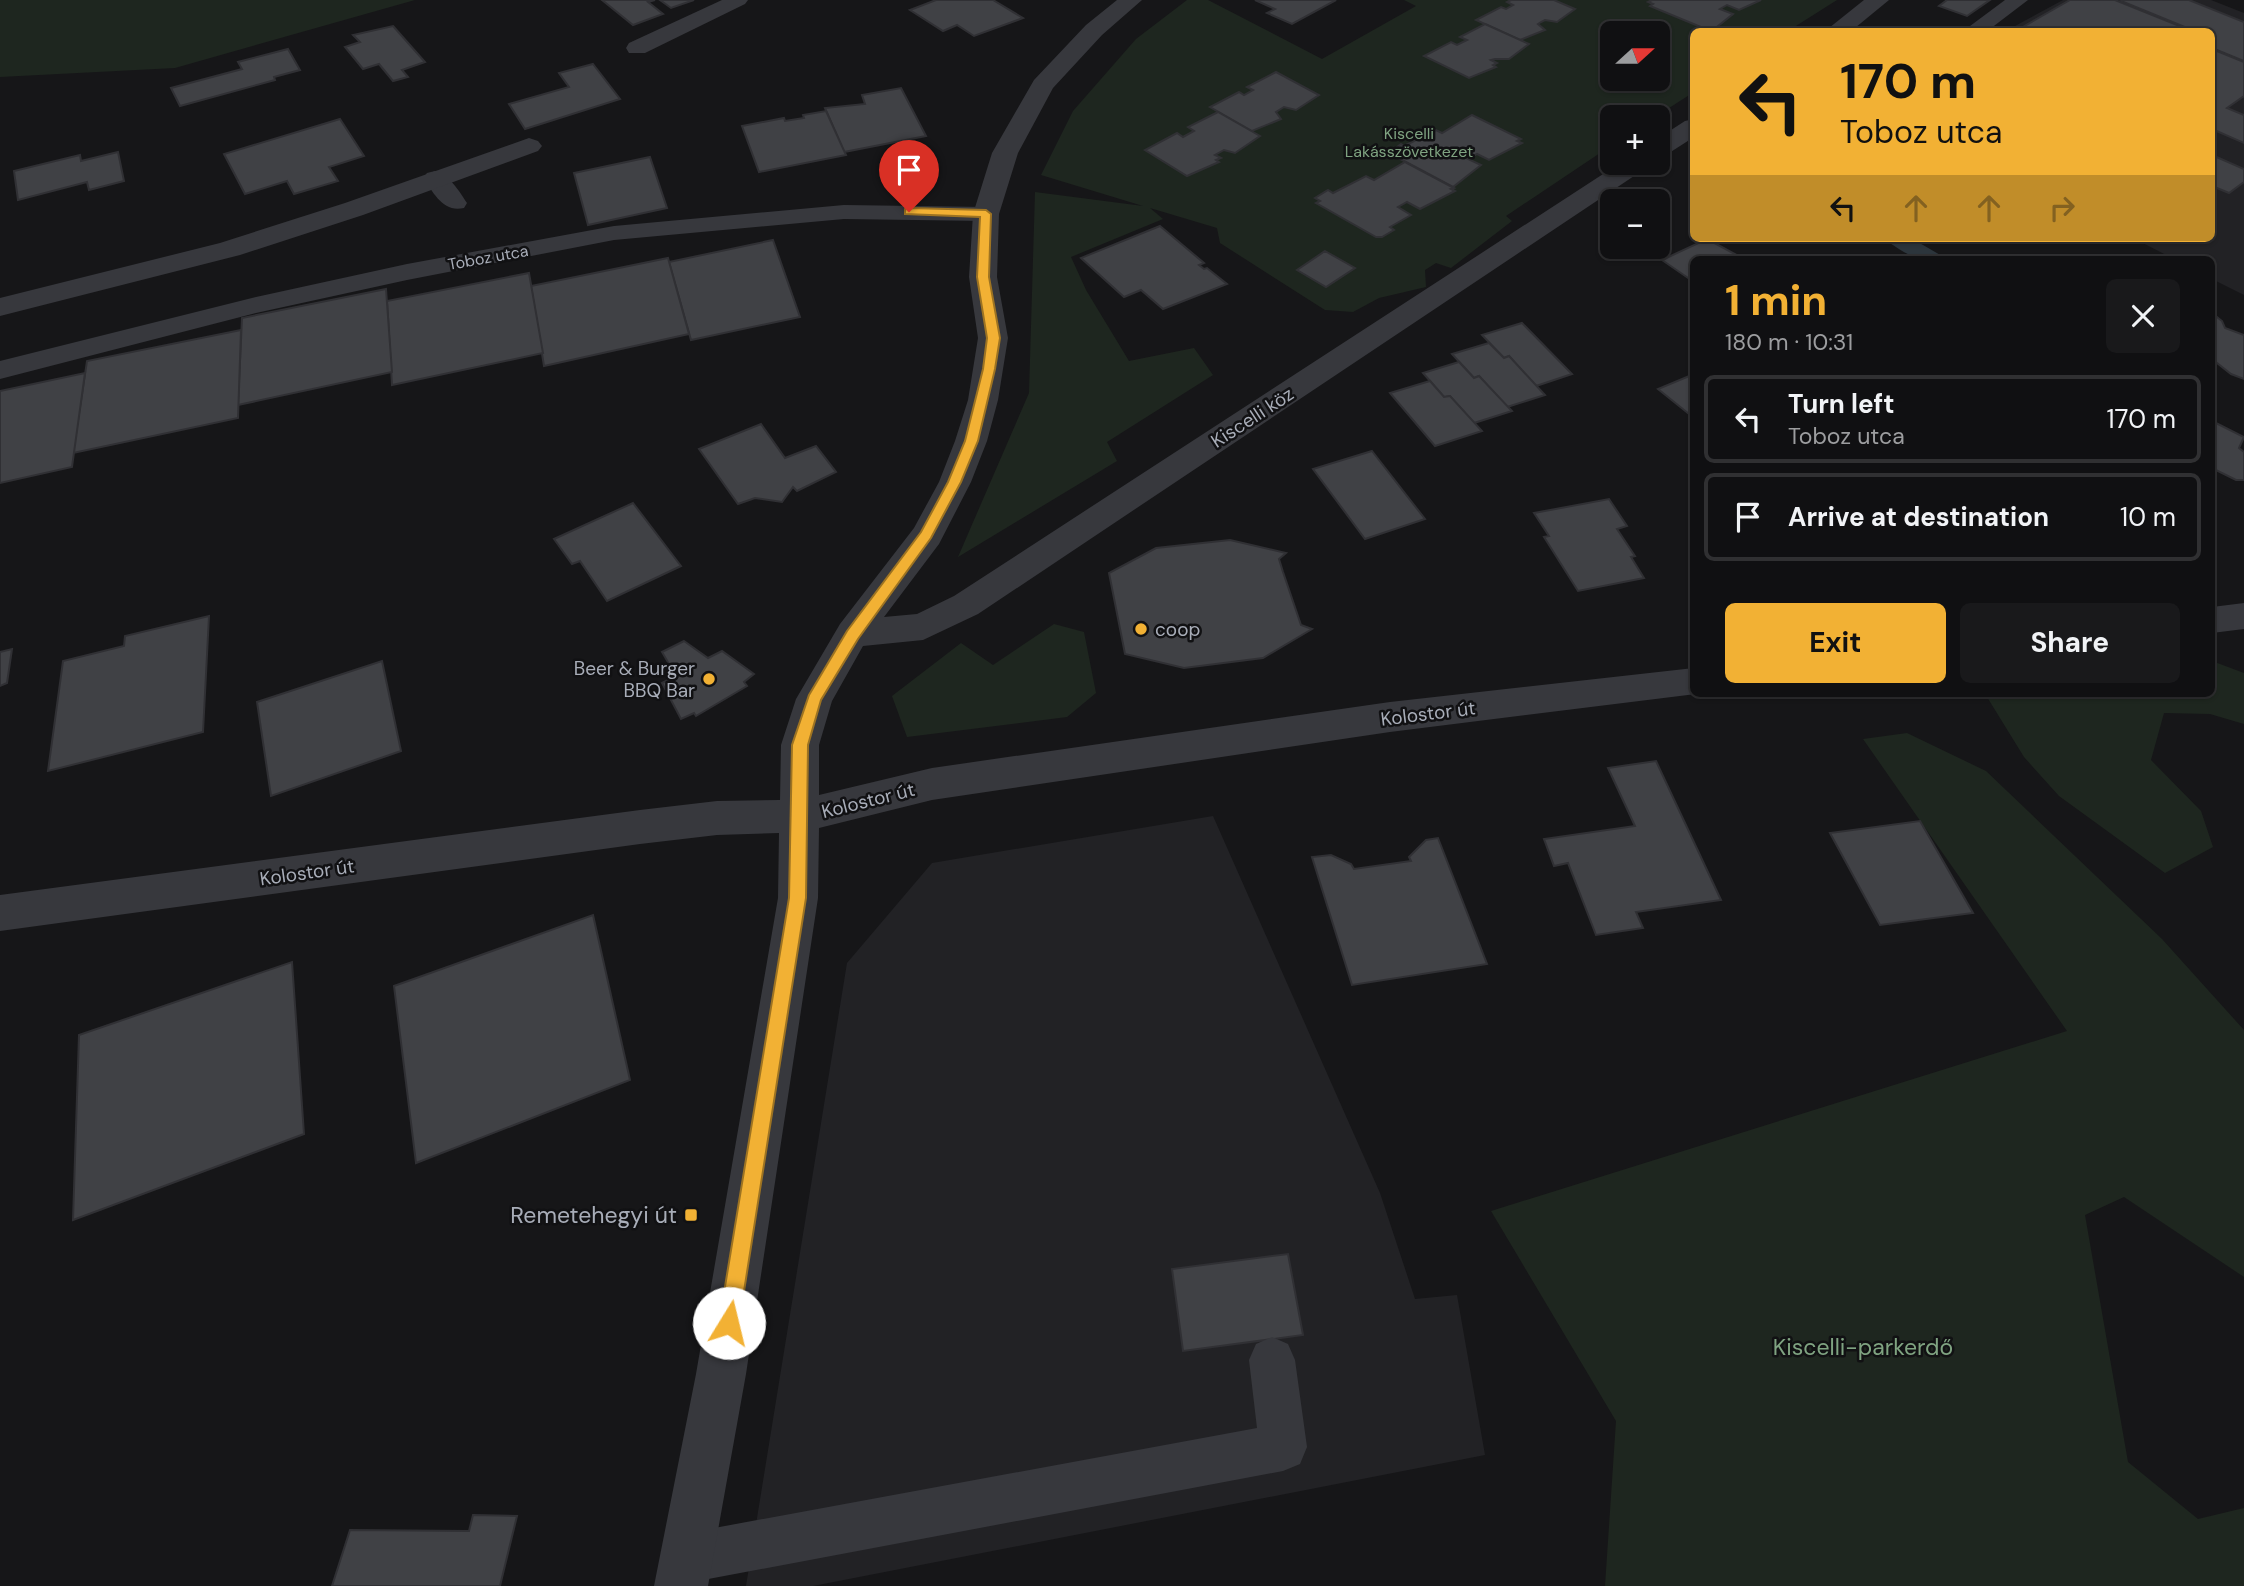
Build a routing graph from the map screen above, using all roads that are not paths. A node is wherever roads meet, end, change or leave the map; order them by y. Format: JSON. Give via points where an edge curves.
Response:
{"nodes":[{"id":1,"x":738,"y":0,"type":"edge"},
{"id":2,"x":1130,"y":0,"type":"edge"},
{"id":3,"x":1878,"y":0,"type":"edge"},
{"id":4,"x":2018,"y":0,"type":"edge"},
{"id":5,"x":1840,"y":28,"type":"edge"},
{"id":6,"x":1978,"y":28,"type":"edge"},
{"id":7,"x":637,"y":48,"type":"dead end"},
{"id":8,"x":1690,"y":129,"type":"edge"},
{"id":9,"x":1670,"y":142,"type":"edge"},
{"id":10,"x":529,"y":146,"type":"dead end"},
{"id":11,"x":1619,"y":175,"type":"edge"},
{"id":12,"x":435,"y":178,"type":"junction"},
{"id":13,"x":454,"y":204,"type":"dead end"},
{"id":14,"x":986,"y":214,"type":"junction"},
{"id":15,"x":0,"y":307,"type":"edge"},
{"id":16,"x":0,"y":370,"type":"edge"},
{"id":17,"x":2244,"y":616,"type":"edge"},
{"id":18,"x":2215,"y":620,"type":"edge"},
{"id":19,"x":852,"y":635,"type":"junction"},
{"id":20,"x":1690,"y":682,"type":"edge"},
{"id":21,"x":801,"y":816,"type":"junction"},
{"id":22,"x":0,"y":913,"type":"edge"},
{"id":23,"x":1272,"y":1360,"type":"dead end"},
{"id":24,"x":684,"y":1572,"type":"edge"}],
"edges":[{"from":1,"to":7,"type":"lane"},
{"from":2,"to":14,"type":"street","via":[[1094,30],[1044,85],[1005,153]]},
{"from":3,"to":5,"type":"street"},
{"from":4,"to":6,"type":"lane"},
{"from":8,"to":9,"type":"street"},
{"from":10,"to":12,"type":"street"},
{"from":11,"to":19,"type":"street","name":"Kiscelli köz","via":[[966,605],[923,627]]},
{"from":12,"to":13,"type":"lane"},
{"from":12,"to":15,"type":"street","via":[[230,249]]},
{"from":14,"to":16,"type":"lane","name":"Toboz utca","via":[[844,212],[614,233],[256,305]]},
{"from":14,"to":19,"type":"street","via":[[983,277],[993,338],[971,441],[926,535]]},
{"from":17,"to":18,"type":"street"},
{"from":19,"to":21,"type":"street","via":[[814,699],[800,745]]},
{"from":20,"to":21,"type":"street","name":"Kolostor út","via":[[1390,717],[932,784]]},
{"from":21,"to":22,"type":"street","name":"Kolostor út","via":[[717,818],[640,827]]},
{"from":21,"to":24,"type":"street","via":[[798,898]]},
{"from":23,"to":24,"type":"lane","via":[[1283,1447]]}]}
